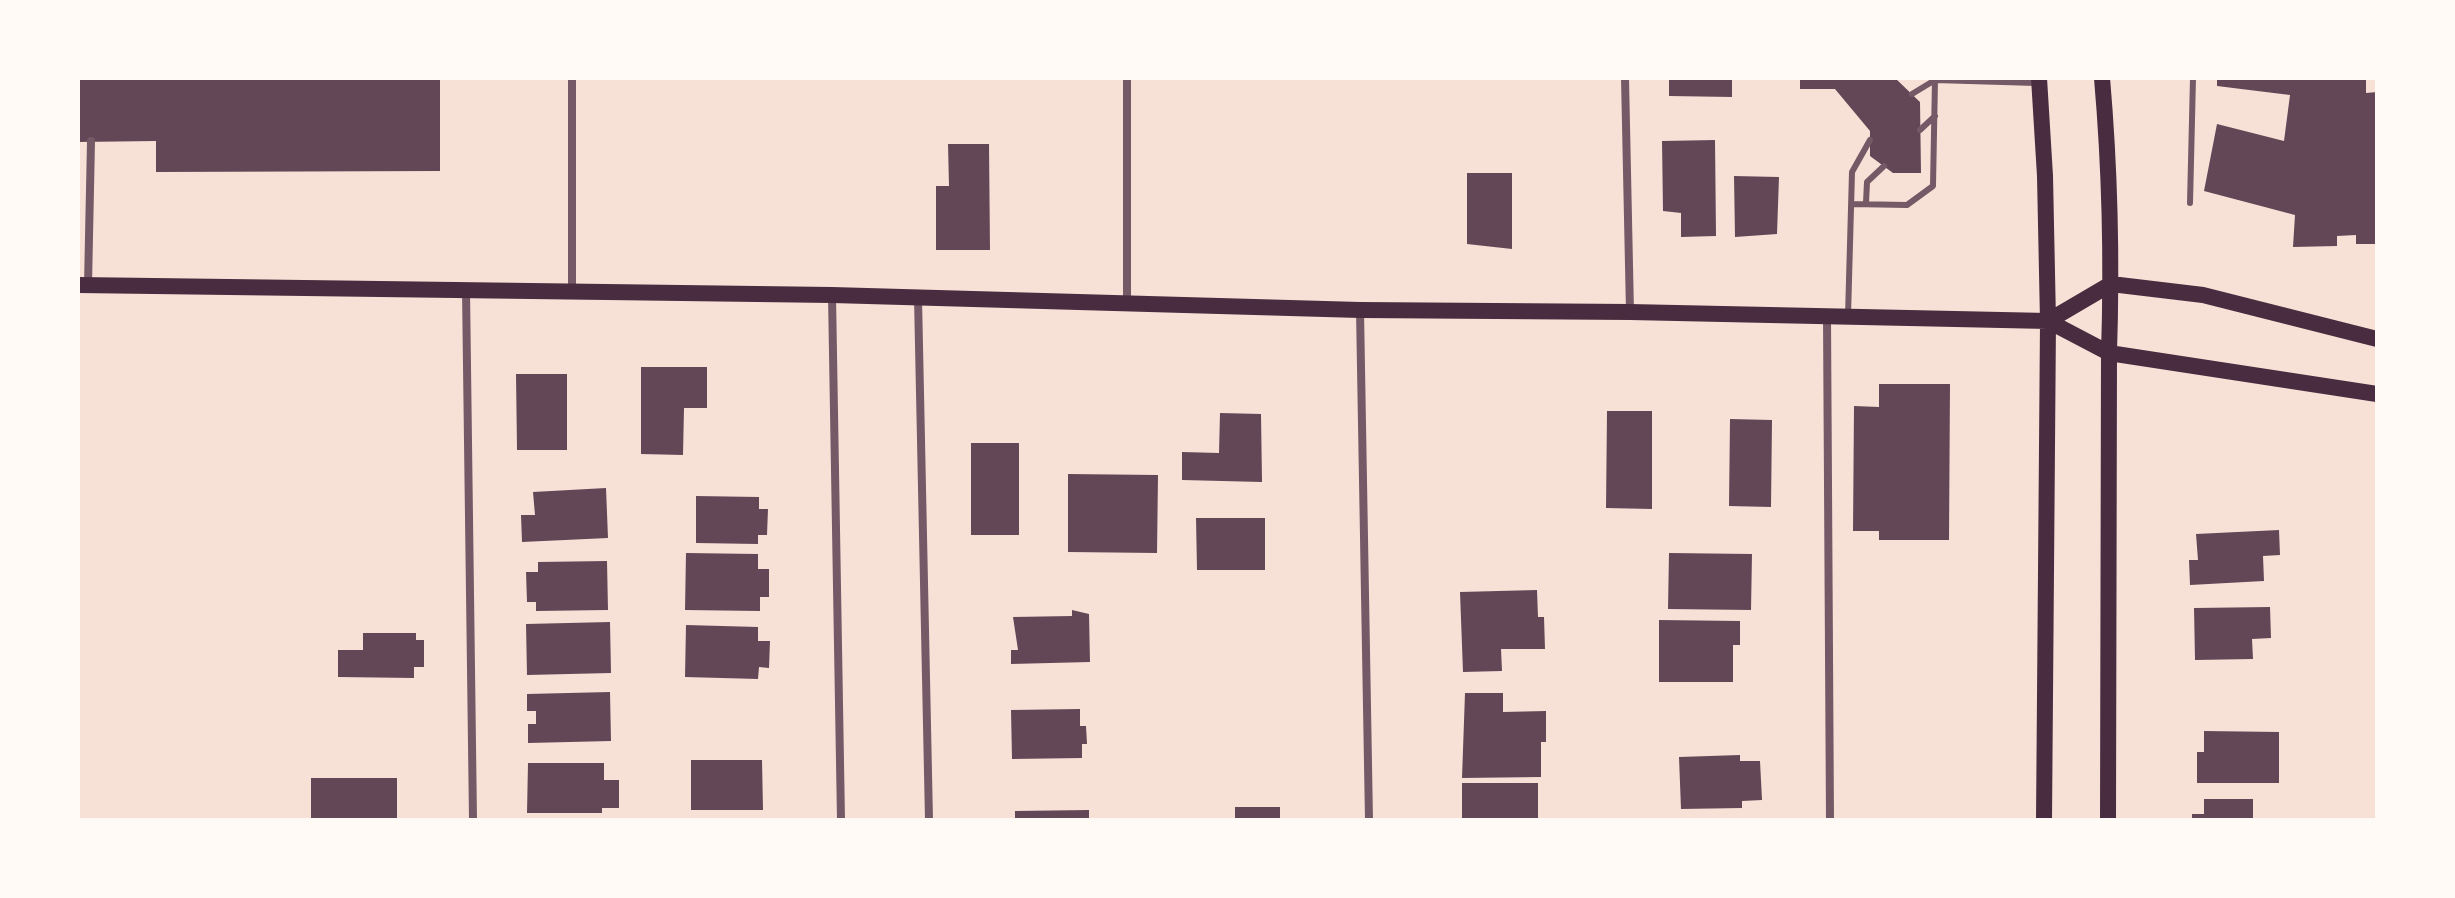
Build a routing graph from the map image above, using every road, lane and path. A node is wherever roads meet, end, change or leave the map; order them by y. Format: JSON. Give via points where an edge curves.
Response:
{"nodes":[{"id":1,"x":572,"y":78,"type":"edge"},
{"id":2,"x":1127,"y":78,"type":"edge"},
{"id":3,"x":1625,"y":78,"type":"edge"},
{"id":4,"x":2102,"y":78,"type":"edge"},
{"id":5,"x":2193,"y":78,"type":"edge"},
{"id":6,"x":1935,"y":79,"type":"edge"},
{"id":7,"x":2039,"y":81,"type":"edge"},
{"id":8,"x":1912,"y":94,"type":"dead end"},
{"id":9,"x":1935,"y":116,"type":"junction"},
{"id":10,"x":1920,"y":130,"type":"dead end"},
{"id":11,"x":1870,"y":140,"type":"dead end"},
{"id":12,"x":91,"y":141,"type":"dead end"},
{"id":13,"x":1884,"y":166,"type":"dead end"},
{"id":14,"x":1866,"y":203,"type":"junction"},
{"id":15,"x":2190,"y":203,"type":"dead end"},
{"id":16,"x":1852,"y":204,"type":"junction"},
{"id":17,"x":2111,"y":284,"type":"junction"},
{"id":18,"x":83,"y":285,"type":"edge"},
{"id":19,"x":466,"y":290,"type":"junction"},
{"id":20,"x":572,"y":292,"type":"junction"},
{"id":21,"x":832,"y":295,"type":"junction"},
{"id":22,"x":918,"y":298,"type":"junction"},
{"id":23,"x":1127,"y":304,"type":"junction"},
{"id":24,"x":1360,"y":310,"type":"junction"},
{"id":25,"x":1630,"y":312,"type":"junction"},
{"id":26,"x":1827,"y":317,"type":"junction"},
{"id":27,"x":1848,"y":318,"type":"junction"},
{"id":28,"x":2048,"y":321,"type":"junction"},
{"id":29,"x":2377,"y":339,"type":"edge"},
{"id":30,"x":2109,"y":353,"type":"junction"},
{"id":31,"x":2377,"y":394,"type":"edge"},
{"id":32,"x":473,"y":820,"type":"edge"},
{"id":33,"x":841,"y":820,"type":"edge"},
{"id":34,"x":929,"y":820,"type":"edge"},
{"id":35,"x":1369,"y":820,"type":"edge"},
{"id":36,"x":1830,"y":820,"type":"edge"},
{"id":37,"x":2044,"y":820,"type":"edge"},
{"id":38,"x":2108,"y":820,"type":"edge"}],
"edges":[{"from":1,"to":20,"type":"street"},
{"from":2,"to":23,"type":"street"},
{"from":3,"to":25,"type":"street"},
{"from":4,"to":17,"type":"main road"},
{"from":5,"to":15,"type":"lane"},
{"from":6,"to":7,"type":"lane"},
{"from":6,"to":8,"type":"lane"},
{"from":6,"to":9,"type":"lane"},
{"from":7,"to":28,"type":"main road"},
{"from":9,"to":10,"type":"lane"},
{"from":9,"to":14,"type":"lane","via":[[1933,186],[1907,205]]},
{"from":11,"to":16,"type":"lane","via":[[1852,172]]},
{"from":12,"to":18,"type":"street"},
{"from":13,"to":14,"type":"lane","via":[[1867,182]]},
{"from":14,"to":16,"type":"lane"},
{"from":16,"to":27,"type":"lane"},
{"from":17,"to":28,"type":"main road"},
{"from":17,"to":29,"type":"main road","via":[[2203,295]]},
{"from":17,"to":30,"type":"main road"},
{"from":18,"to":19,"type":"main road"},
{"from":19,"to":20,"type":"main road"},
{"from":19,"to":32,"type":"street"},
{"from":20,"to":21,"type":"main road"},
{"from":21,"to":22,"type":"main road"},
{"from":21,"to":33,"type":"street"},
{"from":22,"to":23,"type":"main road"},
{"from":22,"to":34,"type":"street"},
{"from":23,"to":24,"type":"main road"},
{"from":24,"to":25,"type":"main road"},
{"from":24,"to":35,"type":"street"},
{"from":25,"to":26,"type":"main road"},
{"from":26,"to":27,"type":"main road"},
{"from":26,"to":36,"type":"street"},
{"from":27,"to":28,"type":"main road"},
{"from":28,"to":30,"type":"main road"},
{"from":28,"to":37,"type":"main road"},
{"from":30,"to":31,"type":"main road"},
{"from":30,"to":38,"type":"main road"}]}
